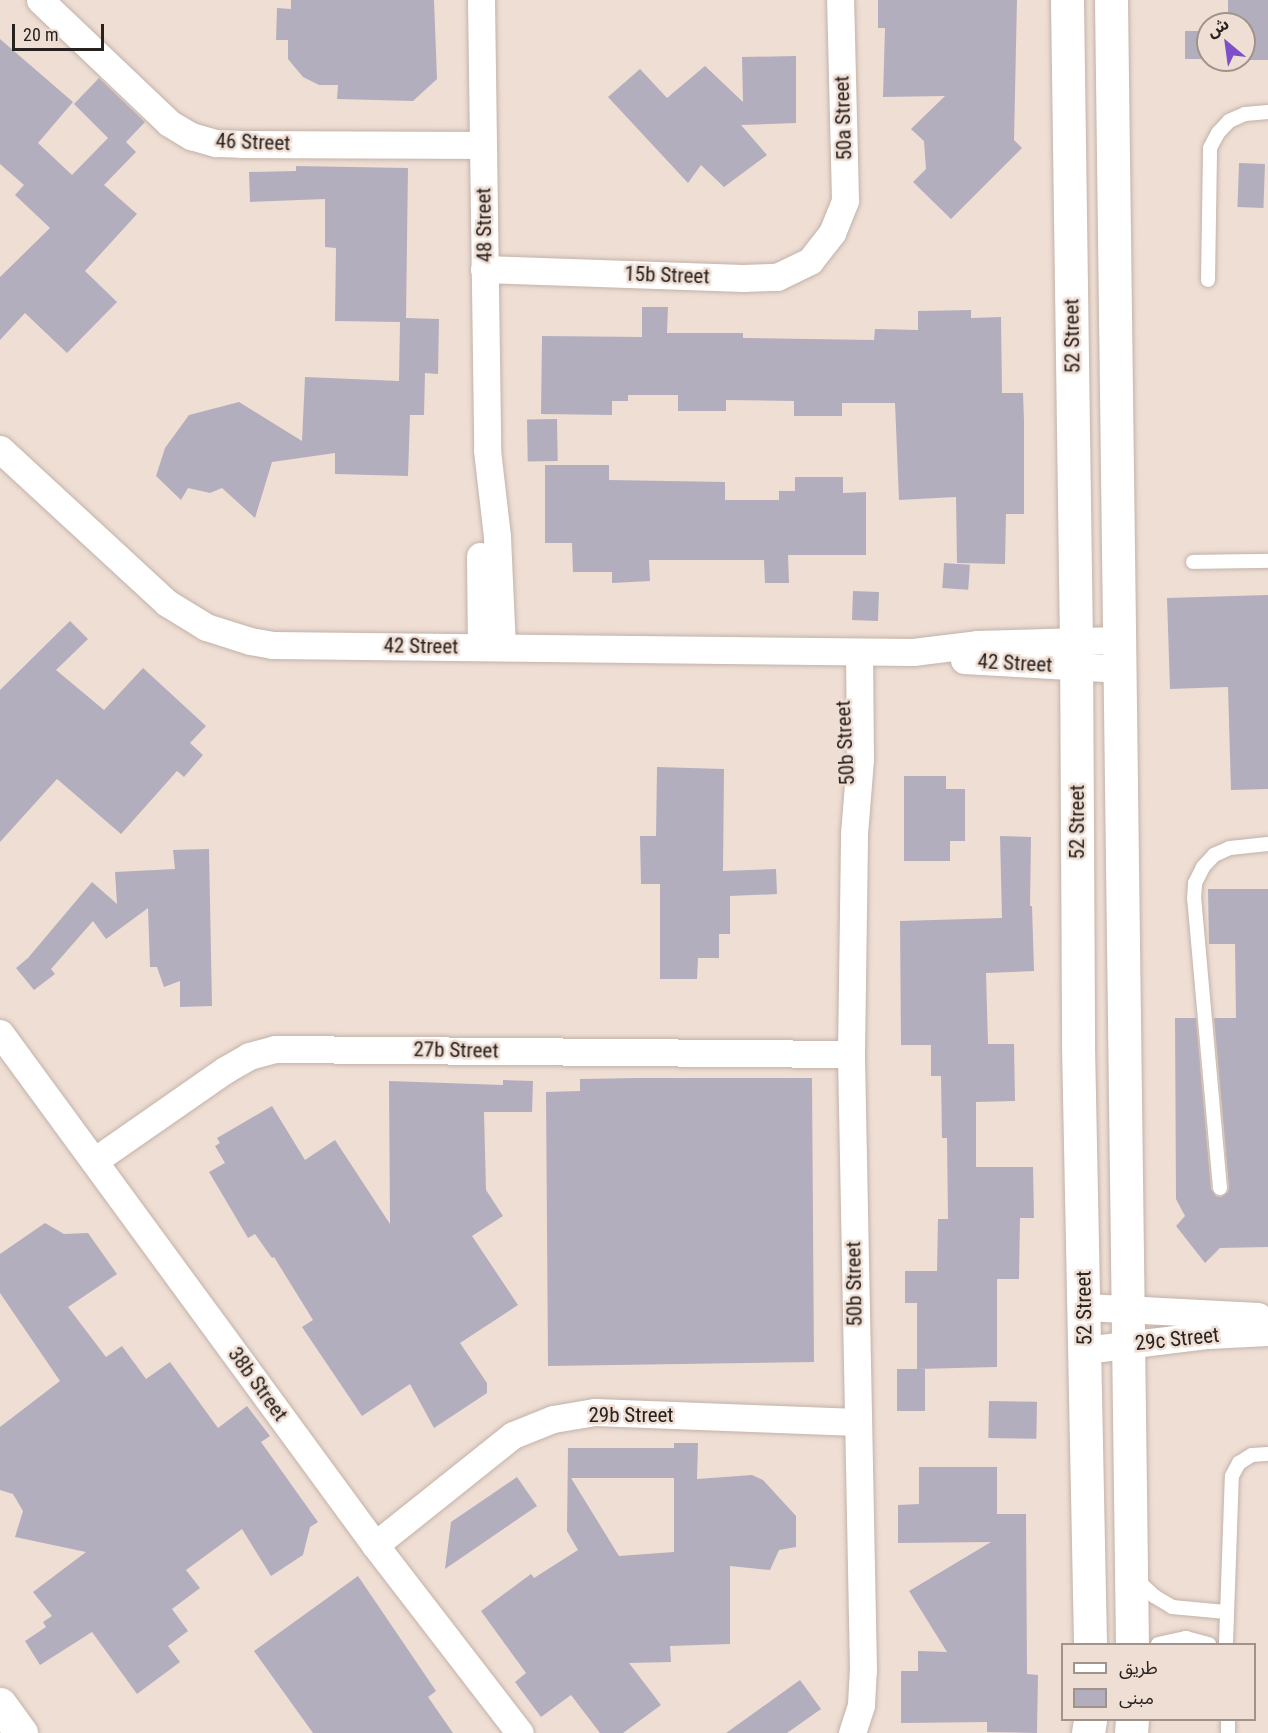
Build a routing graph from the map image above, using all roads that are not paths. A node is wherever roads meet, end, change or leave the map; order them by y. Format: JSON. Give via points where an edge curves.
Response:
{"nodes":[{"id":1,"x":40,"y":0,"type":"edge"},
{"id":2,"x":481,"y":0,"type":"edge"},
{"id":3,"x":840,"y":0,"type":"edge"},
{"id":4,"x":1067,"y":0,"type":"edge"},
{"id":5,"x":1111,"y":0,"type":"edge"},
{"id":6,"x":1268,"y":112,"type":"edge"},
{"id":7,"x":483,"y":145,"type":"junction"},
{"id":8,"x":832,"y":233,"type":"joint"},
{"id":9,"x":484,"y":269,"type":"junction"},
{"id":10,"x":1208,"y":280,"type":"dead end"},
{"id":11,"x":0,"y":449,"type":"edge"},
{"id":12,"x":1268,"y":561,"type":"edge"},
{"id":13,"x":1193,"y":562,"type":"dead end"},
{"id":14,"x":491,"y":647,"type":"junction"},
{"id":15,"x":850,"y":652,"type":"junction"},
{"id":16,"x":1076,"y":654,"type":"junction"},
{"id":17,"x":1118,"y":654,"type":"junction"},
{"id":18,"x":1268,"y":844,"type":"edge"},
{"id":19,"x":0,"y":1033,"type":"edge"},
{"id":20,"x":850,"y":1054,"type":"junction"},
{"id":21,"x":94,"y":1161,"type":"junction"},
{"id":22,"x":1220,"y":1188,"type":"dead end"},
{"id":23,"x":1085,"y":1307,"type":"junction"},
{"id":24,"x":1128,"y":1310,"type":"junction"},
{"id":25,"x":1268,"y":1316,"type":"edge"},
{"id":26,"x":1268,"y":1332,"type":"edge"},
{"id":27,"x":1129,"y":1345,"type":"junction"},
{"id":28,"x":1085,"y":1350,"type":"junction"},
{"id":29,"x":857,"y":1422,"type":"junction"},
{"id":30,"x":1268,"y":1454,"type":"edge"},
{"id":31,"x":375,"y":1545,"type":"junction"},
{"id":32,"x":1130,"y":1573,"type":"junction"},
{"id":33,"x":1226,"y":1612,"type":"junction"},
{"id":34,"x":1090,"y":1643,"type":"edge"},
{"id":35,"x":1132,"y":1643,"type":"edge"},
{"id":36,"x":1163,"y":1643,"type":"edge"},
{"id":37,"x":1205,"y":1643,"type":"edge"},
{"id":38,"x":1226,"y":1643,"type":"edge"},
{"id":39,"x":0,"y":1704,"type":"edge"},
{"id":40,"x":21,"y":1733,"type":"edge"},
{"id":41,"x":520,"y":1733,"type":"edge"},
{"id":42,"x":852,"y":1733,"type":"edge"}],
"edges":[{"from":1,"to":7,"type":"street","name":"46 Street","via":[[169,123],[191,136],[241,144]]},
{"from":2,"to":7,"type":"street","name":"48 Street"},
{"from":3,"to":8,"type":"street","name":"50a Street","via":[[845,200]]},
{"from":4,"to":16,"type":"street","name":"52 Street"},
{"from":5,"to":17,"type":"street","name":"52 Street"},
{"from":6,"to":10,"type":"lane","via":[[1245,114],[1229,121],[1210,148]]},
{"from":7,"to":9,"type":"street","name":"48 Street"},
{"from":8,"to":9,"type":"street","name":"15b Street","via":[[810,261],[777,277]]},
{"from":9,"to":14,"type":"street","name":"48 Street","via":[[487,450],[497,537]]},
{"from":11,"to":14,"type":"street","name":"42 Street","via":[[167,603],[227,636],[272,645]]},
{"from":12,"to":13,"type":"lane"},
{"from":14,"to":15,"type":"street","name":"42 Street"},
{"from":15,"to":16,"type":"street","name":"42 Street","via":[[913,652],[956,645]]},
{"from":15,"to":20,"type":"street","name":"50b Street","via":[[860,768],[854,834]]},
{"from":16,"to":17,"type":"street","name":"42 Street"},
{"from":16,"to":23,"type":"street","name":"52 Street","via":[[1078,1045]]},
{"from":17,"to":24,"type":"street","name":"52 Street"},
{"from":18,"to":22,"type":"lane","via":[[1230,848],[1214,855],[1195,883]]},
{"from":19,"to":21,"type":"street","name":"38b Street"},
{"from":20,"to":21,"type":"street","name":"27b Street","via":[[275,1049],[249,1056],[225,1070]]},
{"from":20,"to":29,"type":"street","name":"50b Street"},
{"from":21,"to":31,"type":"street","name":"38b Street"},
{"from":23,"to":24,"type":"street","name":"29c Street"},
{"from":23,"to":28,"type":"street","name":"52 Street"},
{"from":24,"to":25,"type":"street","name":"29c Street"},
{"from":24,"to":27,"type":"street","name":"52 Street"},
{"from":26,"to":27,"type":"street","name":"29c Street"},
{"from":27,"to":28,"type":"street","name":"29c Street"},
{"from":27,"to":32,"type":"street","name":"52 Street"},
{"from":28,"to":34,"type":"street","name":"52 Street"},
{"from":29,"to":31,"type":"street","name":"29b Street","via":[[595,1412],[553,1419],[513,1436]]},
{"from":29,"to":42,"type":"street","name":"50b Street","via":[[863,1670],[861,1705]]},
{"from":30,"to":33,"type":"lane","via":[[1252,1455],[1239,1463],[1232,1476]]},
{"from":31,"to":41,"type":"street","name":"38b Street"},
{"from":32,"to":33,"type":"lane","via":[[1172,1607]]},
{"from":32,"to":35,"type":"street","name":"52 Street"},
{"from":33,"to":38,"type":"lane"},
{"from":36,"to":37,"type":"lane","via":[[1186,1638]]},
{"from":39,"to":40,"type":"street"}]}
